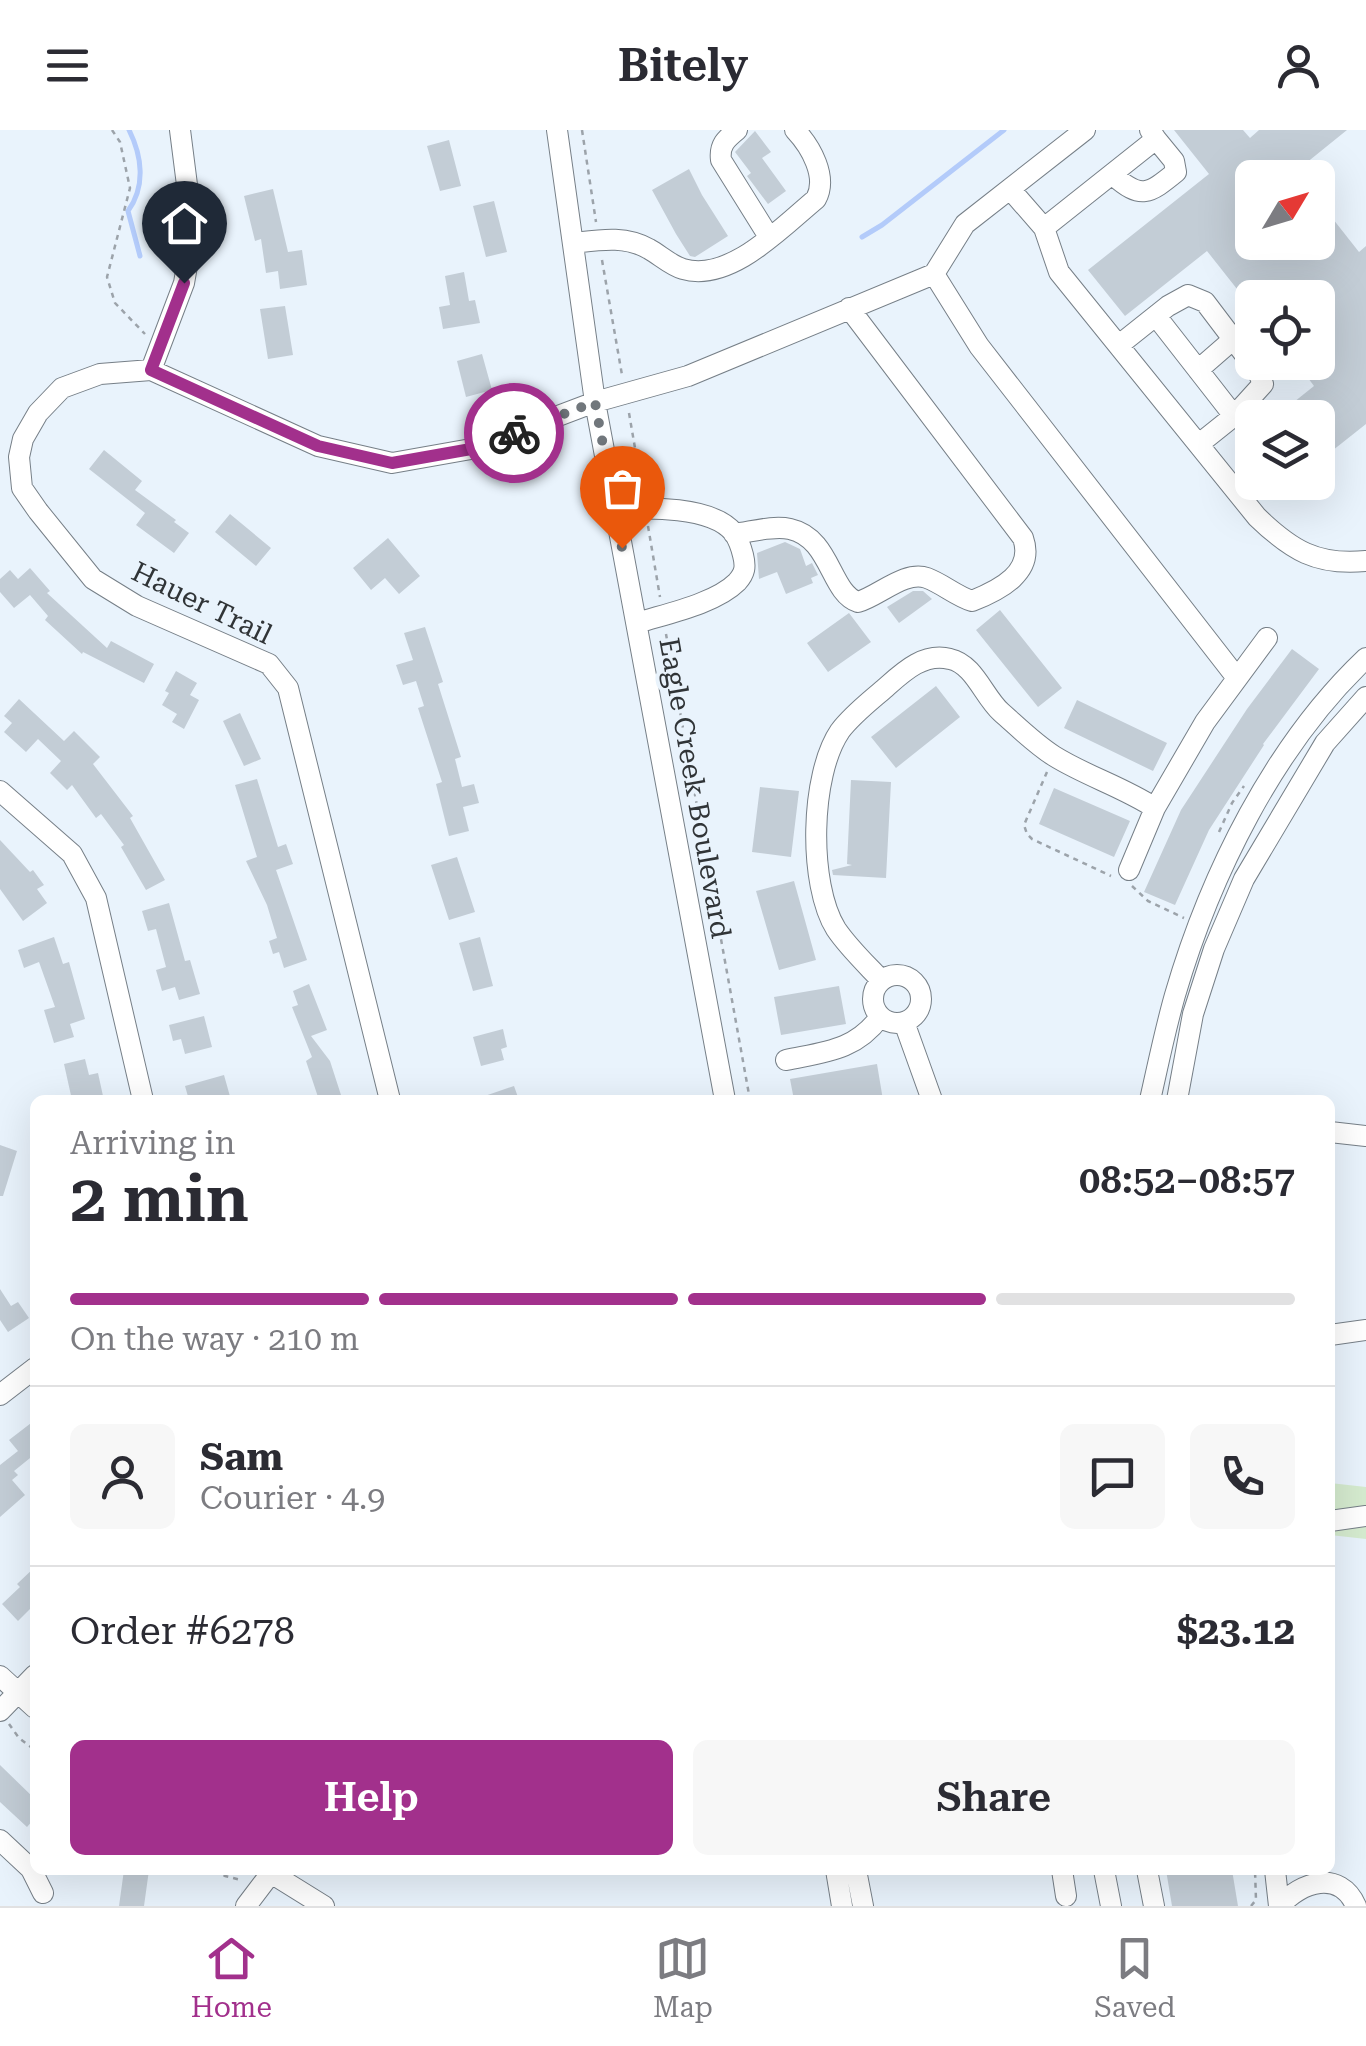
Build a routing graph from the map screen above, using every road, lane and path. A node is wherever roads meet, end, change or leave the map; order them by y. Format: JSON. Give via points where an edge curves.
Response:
{"nodes":[{"id":1,"x":112,"y":130,"type":"edge"},
{"id":2,"x":180,"y":130,"type":"edge"},
{"id":3,"x":557,"y":130,"type":"edge"},
{"id":4,"x":736,"y":130,"type":"edge"},
{"id":5,"x":795,"y":130,"type":"edge"},
{"id":6,"x":1084,"y":130,"type":"edge"},
{"id":7,"x":1153,"y":134,"type":"edge"},
{"id":8,"x":1113,"y":176,"type":"junction"},
{"id":9,"x":1010,"y":188,"type":"junction"},
{"id":10,"x":1044,"y":228,"type":"junction"},
{"id":11,"x":770,"y":237,"type":"junction"},
{"id":12,"x":573,"y":244,"type":"junction"},
{"id":13,"x":934,"y":274,"type":"junction"},
{"id":14,"x":849,"y":308,"type":"junction"},
{"id":15,"x":1156,"y":316,"type":"junction"},
{"id":16,"x":1234,"y":339,"type":"junction"},
{"id":17,"x":162,"y":340,"type":"junction"},
{"id":18,"x":1119,"y":345,"type":"junction"},
{"id":19,"x":151,"y":370,"type":"junction"},
{"id":20,"x":1198,"y":370,"type":"junction"},
{"id":21,"x":595,"y":402,"type":"junction"},
{"id":22,"x":1234,"y":416,"type":"junction"},
{"id":23,"x":1198,"y":444,"type":"junction"},
{"id":24,"x":10,"y":473,"type":"edge"},
{"id":25,"x":616,"y":510,"type":"junction"},
{"id":26,"x":734,"y":534,"type":"junction"},
{"id":27,"x":1366,"y":561,"type":"edge"},
{"id":28,"x":637,"y":624,"type":"junction"},
{"id":29,"x":1267,"y":638,"type":"dead end"},
{"id":30,"x":1366,"y":658,"type":"edge"},
{"id":31,"x":1237,"y":678,"type":"junction"},
{"id":32,"x":1366,"y":697,"type":"edge"},
{"id":33,"x":1047,"y":772,"type":"dead end"},
{"id":34,"x":0,"y":791,"type":"edge"},
{"id":35,"x":1155,"y":808,"type":"junction"},
{"id":36,"x":1124,"y":877,"type":"junction"},
{"id":37,"x":1186,"y":919,"type":"dead end"},
{"id":38,"x":881,"y":980,"type":"junction"},
{"id":39,"x":880,"y":1017,"type":"junction"},
{"id":40,"x":904,"y":1022,"type":"junction"},
{"id":41,"x":786,"y":1060,"type":"dead end"},
{"id":42,"x":142,"y":1095,"type":"edge"},
{"id":43,"x":389,"y":1095,"type":"edge"},
{"id":44,"x":723,"y":1095,"type":"edge"},
{"id":45,"x":930,"y":1095,"type":"edge"},
{"id":46,"x":1151,"y":1095,"type":"edge"},
{"id":47,"x":1178,"y":1095,"type":"edge"},
{"id":48,"x":1335,"y":1133,"type":"edge"},
{"id":49,"x":1366,"y":1136,"type":"edge"},
{"id":50,"x":1366,"y":1330,"type":"edge"},
{"id":51,"x":1335,"y":1334,"type":"edge"},
{"id":52,"x":30,"y":1372,"type":"edge"},
{"id":53,"x":0,"y":1395,"type":"edge"},
{"id":54,"x":1366,"y":1516,"type":"edge"},
{"id":55,"x":1335,"y":1520,"type":"edge"},
{"id":56,"x":0,"y":1676,"type":"edge"},
{"id":57,"x":30,"y":1680,"type":"edge"},
{"id":58,"x":17,"y":1693,"type":"junction"},
{"id":59,"x":30,"y":1704,"type":"edge"},
{"id":60,"x":0,"y":1711,"type":"edge"},
{"id":61,"x":30,"y":1746,"type":"edge"},
{"id":62,"x":0,"y":1840,"type":"edge"},
{"id":63,"x":30,"y":1869,"type":"edge"},
{"id":64,"x":34,"y":1875,"type":"edge"},
{"id":65,"x":267,"y":1875,"type":"edge"},
{"id":66,"x":274,"y":1875,"type":"edge"},
{"id":67,"x":837,"y":1875,"type":"edge"},
{"id":68,"x":857,"y":1875,"type":"edge"},
{"id":69,"x":1063,"y":1875,"type":"edge"},
{"id":70,"x":1105,"y":1875,"type":"edge"},
{"id":71,"x":1148,"y":1875,"type":"edge"},
{"id":72,"x":1255,"y":1875,"type":"edge"},
{"id":73,"x":1276,"y":1875,"type":"edge"},
{"id":74,"x":1329,"y":1875,"type":"edge"},
{"id":75,"x":1341,"y":1888,"type":"junction"},
{"id":76,"x":43,"y":1893,"type":"dead end"},
{"id":77,"x":1066,"y":1896,"type":"dead end"},
{"id":78,"x":246,"y":1906,"type":"edge"},
{"id":79,"x":324,"y":1906,"type":"edge"},
{"id":80,"x":842,"y":1906,"type":"edge"},
{"id":81,"x":863,"y":1906,"type":"edge"},
{"id":82,"x":1112,"y":1906,"type":"edge"},
{"id":83,"x":1154,"y":1906,"type":"edge"},
{"id":84,"x":1251,"y":1906,"type":"edge"},
{"id":85,"x":1279,"y":1906,"type":"edge"},
{"id":86,"x":1356,"y":1906,"type":"edge"}],
"edges":[{"from":1,"to":17,"type":"path","via":[[130,188],[108,277],[115,303],[146,335]]},
{"from":2,"to":17,"type":"street","via":[[194,232]]},
{"from":3,"to":12,"type":"street","name":"Eagle Creek Boulevard"},
{"from":4,"to":11,"type":"street","via":[[725,139],[721,160]]},
{"from":5,"to":11,"type":"street","via":[[814,160],[820,192]]},
{"from":6,"to":9,"type":"street"},
{"from":7,"to":8,"type":"street"},
{"from":7,"to":8,"type":"street","via":[[1176,172],[1140,193]]},
{"from":8,"to":10,"type":"street"},
{"from":9,"to":10,"type":"street"},
{"from":9,"to":13,"type":"street","via":[[965,224]]},
{"from":10,"to":18,"type":"street","via":[[1060,272]]},
{"from":11,"to":12,"type":"street","via":[[714,270],[682,268],[618,239]]},
{"from":12,"to":21,"type":"street","name":"Eagle Creek Boulevard"},
{"from":13,"to":14,"type":"street","name":"Hauer Trail"},
{"from":13,"to":31,"type":"street","via":[[979,346]]},
{"from":14,"to":21,"type":"street","name":"Hauer Trail","via":[[688,376]]},
{"from":14,"to":26,"type":"street","via":[[1023,538],[1024,566],[972,601],[918,576],[858,602],[848,598],[815,542],[794,530]]},
{"from":15,"to":16,"type":"street","via":[[1188,296],[1205,302]]},
{"from":15,"to":18,"type":"street"},
{"from":15,"to":20,"type":"street"},
{"from":16,"to":20,"type":"street"},
{"from":16,"to":22,"type":"street","via":[[1263,384]]},
{"from":17,"to":19,"type":"street"},
{"from":18,"to":23,"type":"street"},
{"from":19,"to":21,"type":"street","name":"Hauer Trail","via":[[318,446],[392,463],[471,449]]},
{"from":19,"to":24,"type":"street","name":"Hauer Trail","via":[[100,374],[62,388],[22,439]]},
{"from":20,"to":22,"type":"street"},
{"from":21,"to":25,"type":"street","name":"Eagle Creek Boulevard"},
{"from":22,"to":23,"type":"street"},
{"from":23,"to":27,"type":"street","via":[[1282,541],[1332,561]]},
{"from":24,"to":43,"type":"street","name":"Hauer Trail","via":[[93,579],[137,606],[269,664],[288,688]]},
{"from":25,"to":26,"type":"street","via":[[698,515]]},
{"from":25,"to":28,"type":"street","name":"Eagle Creek Boulevard"},
{"from":26,"to":28,"type":"street","via":[[745,571],[730,588]]},
{"from":28,"to":44,"type":"street","name":"Eagle Creek Boulevard"},
{"from":29,"to":31,"type":"street"},
{"from":30,"to":46,"type":"street","via":[[1298,735],[1245,820],[1176,994]]},
{"from":31,"to":35,"type":"street"},
{"from":32,"to":47,"type":"street","via":[[1324,744],[1244,879],[1193,1014]]},
{"from":33,"to":36,"type":"path","via":[[1026,834]]},
{"from":34,"to":42,"type":"street","via":[[72,854],[96,898]]},
{"from":35,"to":36,"type":"street"},
{"from":35,"to":38,"type":"street","via":[[1054,756],[996,708],[952,658],[928,658],[909,668],[839,732],[824,762],[816,821],[820,883],[835,927]]},
{"from":36,"to":37,"type":"path","via":[[1148,901]]},
{"from":38,"to":39,"type":"street","via":[[872,1002]]},
{"from":38,"to":40,"type":"street","via":[[904,976],[920,992],[920,1007]]},
{"from":39,"to":40,"type":"street"},
{"from":39,"to":41,"type":"street","via":[[847,1047]]},
{"from":40,"to":45,"type":"street"},
{"from":48,"to":49,"type":"street"},
{"from":50,"to":51,"type":"street"},
{"from":52,"to":53,"type":"street"},
{"from":54,"to":55,"type":"street"},
{"from":56,"to":58,"type":"street"},
{"from":57,"to":58,"type":"street"},
{"from":58,"to":59,"type":"street"},
{"from":58,"to":60,"type":"street"},
{"from":60,"to":61,"type":"path"},
{"from":62,"to":63,"type":"street"},
{"from":64,"to":76,"type":"street"},
{"from":65,"to":78,"type":"street"},
{"from":66,"to":79,"type":"street"},
{"from":67,"to":80,"type":"street"},
{"from":68,"to":81,"type":"street"},
{"from":69,"to":77,"type":"street"},
{"from":70,"to":82,"type":"street"},
{"from":71,"to":83,"type":"street"},
{"from":72,"to":84,"type":"path"},
{"from":73,"to":85,"type":"street"},
{"from":74,"to":75,"type":"street"},
{"from":75,"to":85,"type":"street","via":[[1313,1882]]},
{"from":75,"to":86,"type":"street"}]}
